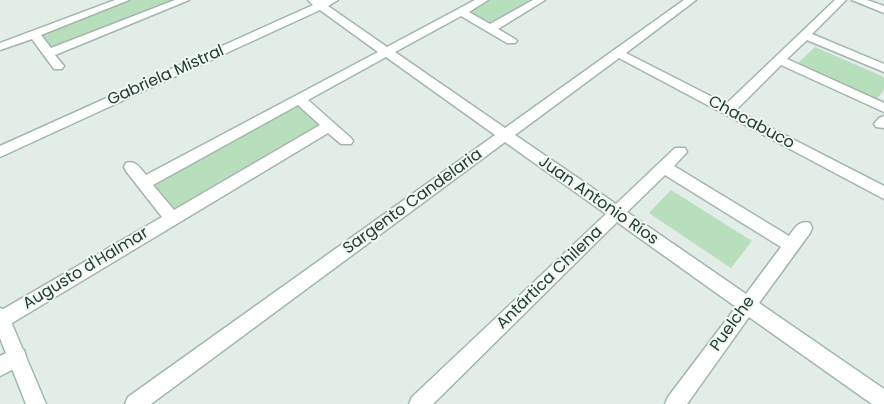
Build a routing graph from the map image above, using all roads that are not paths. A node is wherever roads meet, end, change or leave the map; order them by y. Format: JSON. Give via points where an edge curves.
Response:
{"nodes":[{"id":1,"x":124,"y":0,"type":"edge"},
{"id":2,"x":184,"y":0,"type":"edge"},
{"id":3,"x":483,"y":0,"type":"edge"},
{"id":4,"x":540,"y":0,"type":"edge"},
{"id":5,"x":691,"y":0,"type":"edge"},
{"id":6,"x":841,"y":0,"type":"edge"},
{"id":7,"x":857,"y":0,"type":"edge"},
{"id":8,"x":322,"y":2,"type":"edge"},
{"id":9,"x":884,"y":10,"type":"edge"},
{"id":10,"x":461,"y":12,"type":"junction"},
{"id":11,"x":490,"y":29,"type":"junction"},
{"id":12,"x":34,"y":34,"type":"junction"},
{"id":13,"x":805,"y":35,"type":"junction"},
{"id":14,"x":511,"y":41,"type":"dead end"},
{"id":15,"x":0,"y":47,"type":"edge"},
{"id":16,"x":387,"y":52,"type":"junction"},
{"id":17,"x":618,"y":53,"type":"junction"},
{"id":18,"x":49,"y":54,"type":"junction"},
{"id":19,"x":779,"y":60,"type":"junction"},
{"id":20,"x":58,"y":66,"type":"dead end"},
{"id":21,"x":884,"y":68,"type":"edge"},
{"id":22,"x":299,"y":99,"type":"junction"},
{"id":23,"x":884,"y":108,"type":"edge"},
{"id":24,"x":727,"y":110,"type":"junction"},
{"id":25,"x":329,"y":126,"type":"junction"},
{"id":26,"x":505,"y":135,"type":"junction"},
{"id":27,"x":346,"y":140,"type":"dead end"},
{"id":28,"x":0,"y":152,"type":"edge"},
{"id":29,"x":680,"y":152,"type":"dead end"},
{"id":30,"x":131,"y":167,"type":"dead end"},
{"id":31,"x":664,"y":168,"type":"junction"},
{"id":32,"x":144,"y":183,"type":"junction"},
{"id":33,"x":884,"y":194,"type":"edge"},
{"id":34,"x":617,"y":213,"type":"junction"},
{"id":35,"x":172,"y":219,"type":"junction"},
{"id":36,"x":804,"y":228,"type":"dead end"},
{"id":37,"x":791,"y":245,"type":"junction"},
{"id":38,"x":747,"y":305,"type":"junction"},
{"id":39,"x":1,"y":318,"type":"edge"},
{"id":40,"x":17,"y":357,"type":"junction"},
{"id":41,"x":0,"y":367,"type":"edge"},
{"id":42,"x":884,"y":401,"type":"edge"},
{"id":43,"x":36,"y":404,"type":"edge"},
{"id":44,"x":135,"y":404,"type":"edge"},
{"id":45,"x":419,"y":404,"type":"edge"},
{"id":46,"x":675,"y":404,"type":"edge"}],
"edges":[{"from":1,"to":12,"type":"street"},
{"from":2,"to":18,"type":"street"},
{"from":3,"to":10,"type":"street"},
{"from":4,"to":11,"type":"street"},
{"from":5,"to":17,"type":"street","name":"Sargento Candelaria"},
{"from":6,"to":13,"type":"street"},
{"from":7,"to":9,"type":"street"},
{"from":8,"to":16,"type":"street","name":"Juan Antonio Ríos"},
{"from":8,"to":28,"type":"street","name":"Gabriela Mistral"},
{"from":10,"to":11,"type":"street"},
{"from":10,"to":16,"type":"street"},
{"from":11,"to":14,"type":"street"},
{"from":12,"to":15,"type":"street"},
{"from":12,"to":18,"type":"street"},
{"from":13,"to":19,"type":"street"},
{"from":13,"to":21,"type":"street"},
{"from":16,"to":22,"type":"street"},
{"from":16,"to":26,"type":"street","name":"Juan Antonio Ríos"},
{"from":17,"to":24,"type":"street","name":"Chacabuco"},
{"from":17,"to":26,"type":"street","name":"Sargento Candelaria"},
{"from":18,"to":20,"type":"street"},
{"from":19,"to":23,"type":"street"},
{"from":19,"to":24,"type":"street"},
{"from":22,"to":25,"type":"street"},
{"from":22,"to":32,"type":"street"},
{"from":24,"to":33,"type":"street","name":"Chacabuco"},
{"from":25,"to":27,"type":"street"},
{"from":25,"to":35,"type":"street","name":"Augusto d'Halmar"},
{"from":26,"to":34,"type":"street","name":"Juan Antonio Ríos"},
{"from":26,"to":44,"type":"street","name":"Sargento Candelaria"},
{"from":29,"to":31,"type":"street","name":"Antártica Chilena"},
{"from":30,"to":32,"type":"street"},
{"from":31,"to":34,"type":"street","name":"Antártica Chilena"},
{"from":31,"to":37,"type":"street"},
{"from":32,"to":35,"type":"street"},
{"from":34,"to":38,"type":"street","name":"Juan Antonio Ríos"},
{"from":34,"to":45,"type":"street","name":"Antártica Chilena"},
{"from":35,"to":39,"type":"street","name":"Augusto d'Halmar"},
{"from":36,"to":37,"type":"street","name":"Puelche"},
{"from":37,"to":38,"type":"street","name":"Puelche"},
{"from":38,"to":42,"type":"street","name":"Juan Antonio Ríos"},
{"from":38,"to":46,"type":"street","name":"Puelche"},
{"from":39,"to":40,"type":"street"},
{"from":40,"to":41,"type":"street"},
{"from":40,"to":43,"type":"street"}]}
